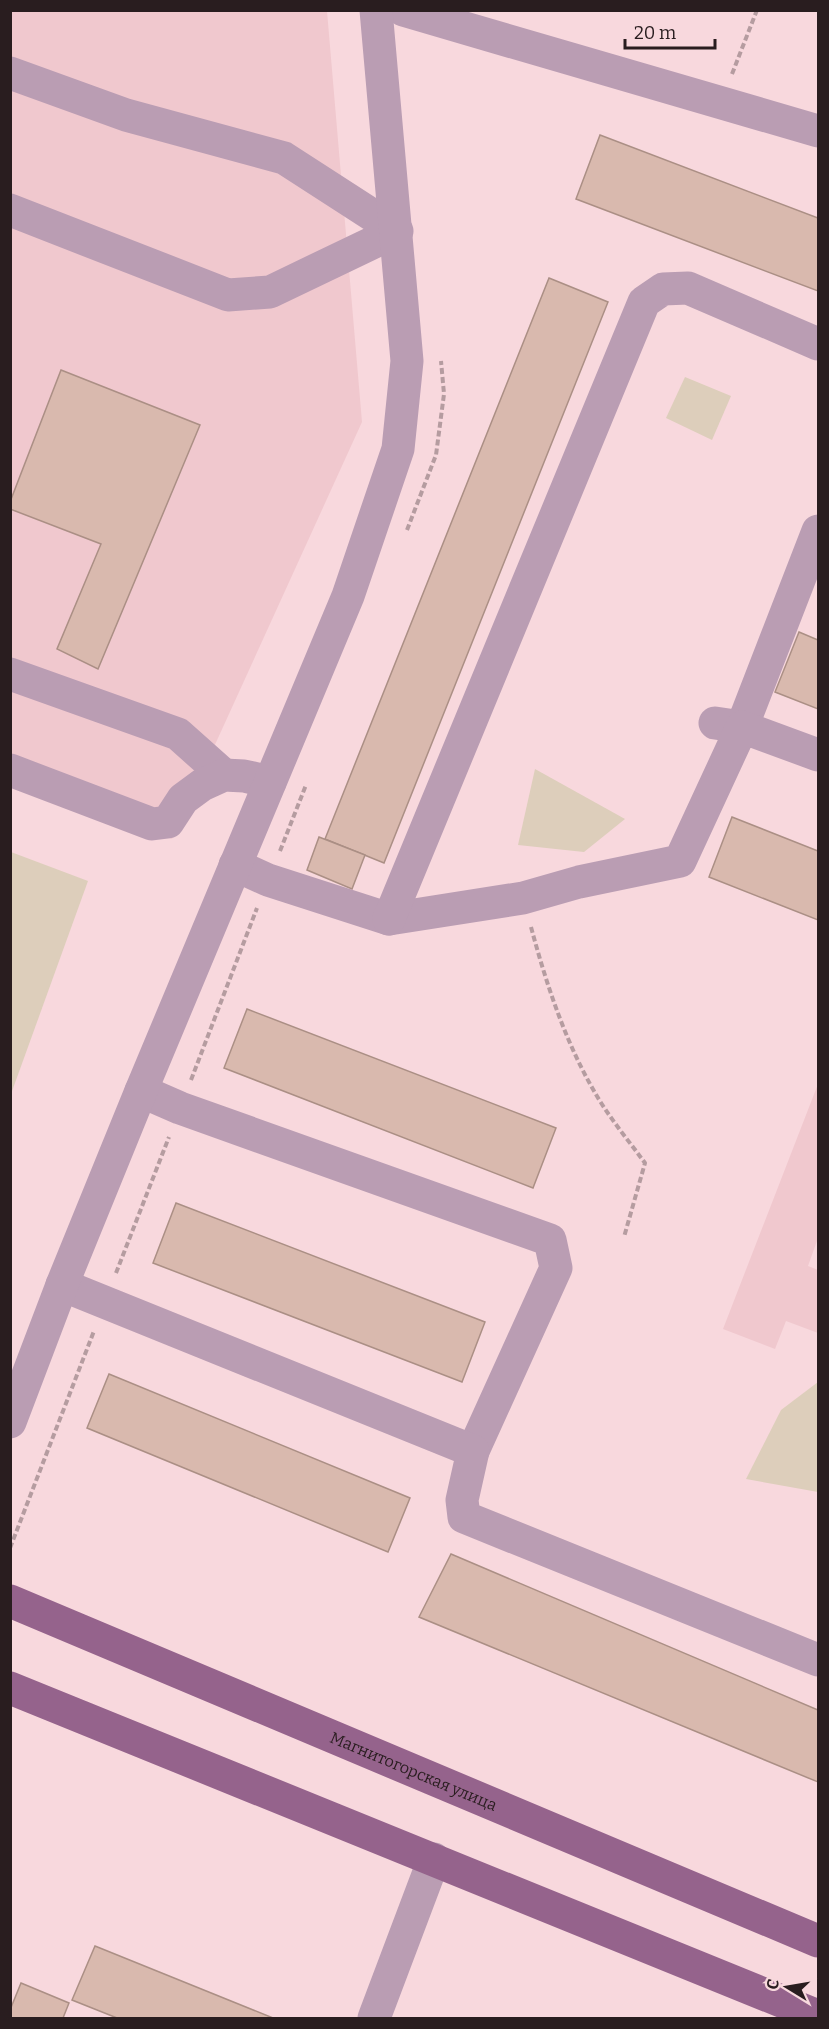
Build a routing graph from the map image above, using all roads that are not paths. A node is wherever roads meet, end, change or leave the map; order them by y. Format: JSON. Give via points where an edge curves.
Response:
{"nodes":[{"id":1,"x":376,"y":10,"type":"edge"},
{"id":2,"x":403,"y":10,"type":"edge"},
{"id":3,"x":10,"y":73,"type":"edge"},
{"id":4,"x":819,"y":131,"type":"edge"},
{"id":5,"x":10,"y":210,"type":"edge"},
{"id":6,"x":397,"y":231,"type":"junction"},
{"id":7,"x":819,"y":344,"type":"edge"},
{"id":8,"x":819,"y":531,"type":"edge"},
{"id":9,"x":10,"y":674,"type":"edge"},
{"id":10,"x":728,"y":725,"type":"junction"},
{"id":11,"x":819,"y":755,"type":"edge"},
{"id":12,"x":10,"y":770,"type":"edge"},
{"id":13,"x":224,"y":775,"type":"junction"},
{"id":14,"x":270,"y":782,"type":"junction"},
{"id":15,"x":235,"y":865,"type":"junction"},
{"id":16,"x":389,"y":919,"type":"junction"},
{"id":17,"x":141,"y":1091,"type":"junction"},
{"id":18,"x":62,"y":1285,"type":"junction"},
{"id":19,"x":10,"y":1422,"type":"edge"},
{"id":20,"x":473,"y":1451,"type":"junction"},
{"id":21,"x":10,"y":1601,"type":"edge"},
{"id":22,"x":819,"y":1660,"type":"edge"},
{"id":23,"x":10,"y":1688,"type":"edge"},
{"id":24,"x":434,"y":1859,"type":"junction"},
{"id":25,"x":819,"y":1941,"type":"edge"},
{"id":26,"x":819,"y":2016,"type":"edge"},
{"id":27,"x":374,"y":2019,"type":"edge"}],
"edges":[{"from":1,"to":6,"type":"street"},
{"from":2,"to":4,"type":"street"},
{"from":3,"to":6,"type":"street","via":[[126,115],[284,158]]},
{"from":5,"to":6,"type":"street","via":[[228,295],[270,292]]},
{"from":6,"to":14,"type":"street","via":[[407,360],[398,449],[348,596]]},
{"from":7,"to":16,"type":"street","via":[[688,288],[663,289],[644,302]]},
{"from":8,"to":10,"type":"street"},
{"from":9,"to":13,"type":"street","via":[[177,734]]},
{"from":10,"to":11,"type":"street"},
{"from":10,"to":16,"type":"street","via":[[680,861],[523,898]]},
{"from":12,"to":13,"type":"street","via":[[152,824],[168,822],[183,799]]},
{"from":13,"to":14,"type":"street"},
{"from":14,"to":15,"type":"street"},
{"from":15,"to":16,"type":"street","via":[[268,880]]},
{"from":15,"to":17,"type":"street"},
{"from":17,"to":18,"type":"street"},
{"from":17,"to":20,"type":"street","via":[[550,1240],[556,1269]]},
{"from":18,"to":19,"type":"street"},
{"from":18,"to":20,"type":"street"},
{"from":20,"to":22,"type":"street","via":[[462,1500],[464,1517]]},
{"from":21,"to":25,"type":"main road","name":"Магнитогорская улица"},
{"from":23,"to":24,"type":"main road"},
{"from":24,"to":26,"type":"main road"},
{"from":24,"to":27,"type":"street"}]}
